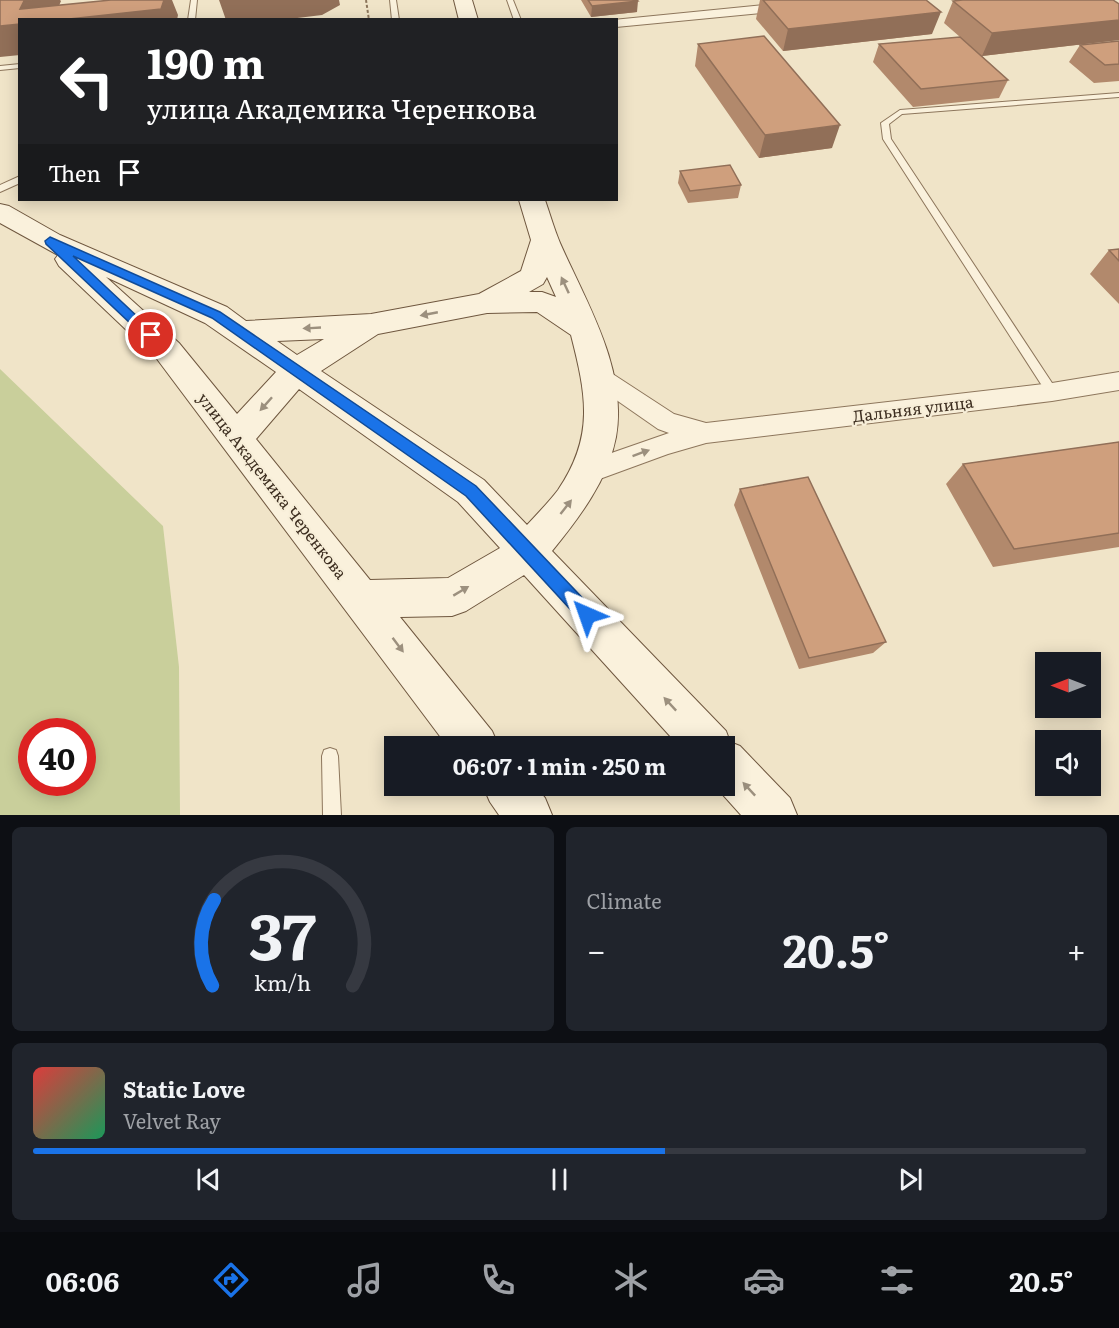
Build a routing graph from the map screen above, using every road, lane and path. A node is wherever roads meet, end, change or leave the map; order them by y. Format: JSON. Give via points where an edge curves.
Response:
{"nodes":[{"id":1,"x":194,"y":0,"type":"edge"},
{"id":2,"x":366,"y":0,"type":"edge"},
{"id":3,"x":393,"y":0,"type":"edge"},
{"id":4,"x":463,"y":0,"type":"edge"},
{"id":5,"x":510,"y":0,"type":"edge"},
{"id":6,"x":856,"y":0,"type":"edge"},
{"id":7,"x":810,"y":3,"type":"edge"},
{"id":8,"x":191,"y":18,"type":"edge"},
{"id":9,"x":369,"y":18,"type":"edge"},
{"id":10,"x":396,"y":18,"type":"edge"},
{"id":11,"x":468,"y":18,"type":"edge"},
{"id":12,"x":517,"y":18,"type":"edge"},
{"id":13,"x":618,"y":23,"type":"edge"},
{"id":14,"x":18,"y":66,"type":"edge"},
{"id":15,"x":0,"y":68,"type":"edge"},
{"id":16,"x":1119,"y":95,"type":"edge"},
{"id":17,"x":18,"y":180,"type":"edge"},
{"id":18,"x":0,"y":189,"type":"edge"},
{"id":19,"x":532,"y":201,"type":"edge"},
{"id":20,"x":0,"y":212,"type":"edge"},
{"id":21,"x":545,"y":240,"type":"junction"},
{"id":22,"x":50,"y":241,"type":"junction"},
{"id":23,"x":487,"y":303,"type":"junction"},
{"id":24,"x":371,"y":325,"type":"junction"},
{"id":25,"x":585,"y":329,"type":"junction"},
{"id":26,"x":241,"y":332,"type":"junction"},
{"id":27,"x":297,"y":370,"type":"junction"},
{"id":28,"x":597,"y":375,"type":"junction"},
{"id":29,"x":1119,"y":381,"type":"edge"},
{"id":30,"x":1052,"y":392,"type":"junction"},
{"id":31,"x":706,"y":433,"type":"junction"},
{"id":32,"x":236,"y":438,"type":"junction"},
{"id":33,"x":586,"y":473,"type":"junction"},
{"id":34,"x":528,"y":552,"type":"junction"},
{"id":35,"x":362,"y":599,"type":"junction"},
{"id":36,"x":468,"y":736,"type":"edge"},
{"id":37,"x":700,"y":736,"type":"edge"},
{"id":38,"x":330,"y":756,"type":"dead end"},
{"id":39,"x":735,"y":774,"type":"edge"},
{"id":40,"x":514,"y":796,"type":"edge"},
{"id":41,"x":332,"y":815,"type":"edge"},
{"id":42,"x":528,"y":815,"type":"edge"},
{"id":43,"x":773,"y":815,"type":"edge"}],
"edges":[{"from":1,"to":8,"type":"lane"},
{"from":2,"to":9,"type":"path"},
{"from":3,"to":10,"type":"lane"},
{"from":4,"to":11,"type":"street"},
{"from":5,"to":12,"type":"lane"},
{"from":6,"to":7,"type":"street"},
{"from":7,"to":13,"type":"street"},
{"from":14,"to":15,"type":"lane"},
{"from":16,"to":30,"type":"lane","via":[[900,112],[885,123],[887,139]]},
{"from":17,"to":18,"type":"lane"},
{"from":19,"to":21,"type":"street"},
{"from":20,"to":22,"type":"street","name":"улица Академика Черенкова"},
{"from":21,"to":23,"type":"street","via":[[533,277]]},
{"from":25,"to":21,"type":"street","one_way":true},
{"from":22,"to":26,"type":"street","name":"улица Академика Черенкова","via":[[216,315]]},
{"from":22,"to":32,"type":"street","name":"улица Академика Черенкова","via":[[168,351]]},
{"from":23,"to":24,"type":"street","one_way":true},
{"from":23,"to":25,"type":"street","via":[[542,302]]},
{"from":24,"to":26,"type":"street","one_way":true},
{"from":24,"to":27,"type":"street"},
{"from":25,"to":28,"type":"street"},
{"from":26,"to":27,"type":"street","name":"улица Академика Черенкова"},
{"from":27,"to":32,"type":"street","one_way":true},
{"from":27,"to":34,"type":"street","name":"улица Академика Черенкова","via":[[471,491]]},
{"from":28,"to":31,"type":"street","name":"Дальняя улица","via":[[667,422]]},
{"from":28,"to":33,"type":"street","via":[[602,409],[599,438]]},
{"from":29,"to":30,"type":"street","name":"Дальняя улица"},
{"from":30,"to":31,"type":"street","name":"Дальняя улица"},
{"from":33,"to":31,"type":"street","name":"Дальняя улица","one_way":true},
{"from":32,"to":35,"type":"street","name":"улица Академика Черенкова"},
{"from":34,"to":33,"type":"street","one_way":true,"via":[[570,502]]},
{"from":35,"to":34,"type":"street","one_way":true,"via":[[452,597]]},
{"from":37,"to":34,"type":"street","name":"улица Академика Черенкова","one_way":true},
{"from":35,"to":36,"type":"street","name":"улица Академика Черенкова","one_way":true},
{"from":38,"to":41,"type":"lane"},
{"from":43,"to":39,"type":"street","one_way":true},
{"from":40,"to":42,"type":"street"}]}
